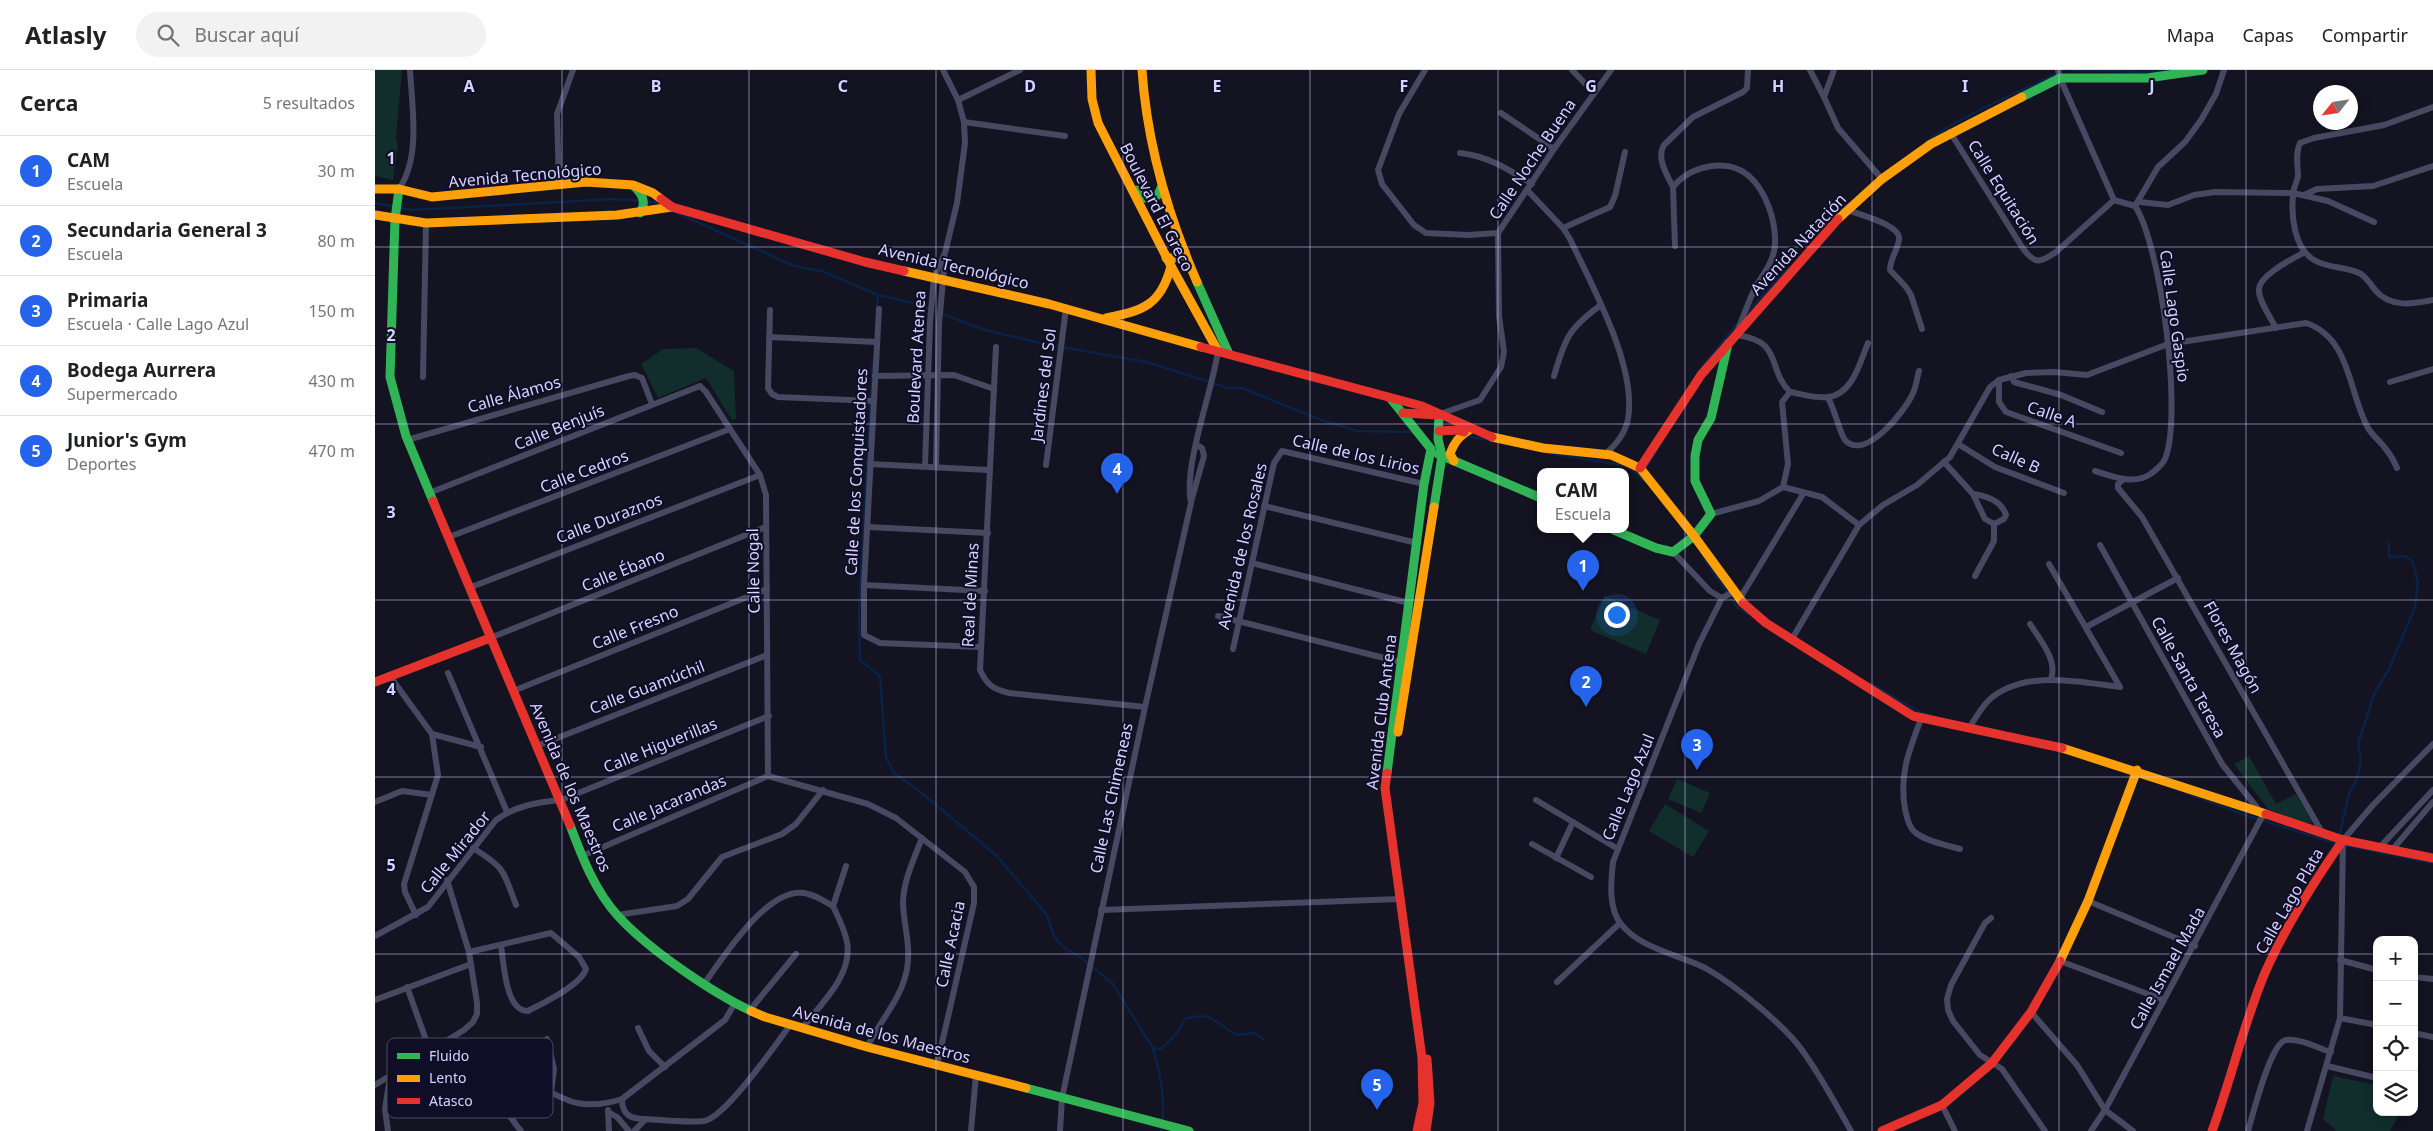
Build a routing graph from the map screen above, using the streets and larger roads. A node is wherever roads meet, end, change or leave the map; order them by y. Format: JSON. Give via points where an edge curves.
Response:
{"nodes":[{"id":1,"x":410,"y":70,"type":"edge"},
{"id":2,"x":573,"y":70,"type":"edge"},
{"id":3,"x":943,"y":70,"type":"edge"},
{"id":4,"x":1020,"y":70,"type":"edge"},
{"id":5,"x":1091,"y":70,"type":"edge"},
{"id":6,"x":1142,"y":70,"type":"edge"},
{"id":7,"x":1425,"y":70,"type":"edge"},
{"id":8,"x":1572,"y":70,"type":"edge"},
{"id":9,"x":1611,"y":70,"type":"edge"},
{"id":10,"x":1748,"y":70,"type":"edge"},
{"id":11,"x":1810,"y":70,"type":"edge"},
{"id":12,"x":1834,"y":70,"type":"edge"},
{"id":13,"x":2203,"y":70,"type":"edge"},
{"id":14,"x":2225,"y":70,"type":"edge"},
{"id":15,"x":2059,"y":74,"type":"edge"},
{"id":16,"x":1594,"y":93,"type":"junction"},
{"id":17,"x":1824,"y":97,"type":"junction"},
{"id":18,"x":959,"y":100,"type":"junction"},
{"id":19,"x":2433,"y":107,"type":"edge"},
{"id":20,"x":1501,"y":113,"type":"dead end"},
{"id":21,"x":964,"y":122,"type":"junction"},
{"id":22,"x":1950,"y":132,"type":"junction"},
{"id":23,"x":1065,"y":136,"type":"dead end"},
{"id":24,"x":1554,"y":149,"type":"junction"},
{"id":25,"x":1625,"y":152,"type":"dead end"},
{"id":26,"x":1459,"y":154,"type":"dead end"},
{"id":27,"x":2433,"y":166,"type":"edge"},
{"id":28,"x":1121,"y":169,"type":"junction"},
{"id":29,"x":1882,"y":179,"type":"junction"},
{"id":30,"x":1532,"y":184,"type":"junction"},
{"id":31,"x":559,"y":185,"type":"junction"},
{"id":32,"x":633,"y":185,"type":"junction"},
{"id":33,"x":1673,"y":187,"type":"junction"},
{"id":34,"x":1161,"y":188,"type":"junction"},
{"id":35,"x":375,"y":189,"type":"edge"},
{"id":36,"x":1528,"y":191,"type":"junction"},
{"id":37,"x":399,"y":192,"type":"junction"},
{"id":38,"x":2293,"y":193,"type":"junction"},
{"id":39,"x":2304,"y":195,"type":"junction"},
{"id":40,"x":2114,"y":200,"type":"junction"},
{"id":41,"x":2137,"y":204,"type":"junction"},
{"id":42,"x":672,"y":207,"type":"junction"},
{"id":43,"x":1848,"y":210,"type":"junction"},
{"id":44,"x":640,"y":213,"type":"junction"},
{"id":45,"x":375,"y":215,"type":"edge"},
{"id":46,"x":395,"y":218,"type":"junction"},
{"id":47,"x":2374,"y":222,"type":"dead end"},
{"id":48,"x":426,"y":223,"type":"junction"},
{"id":49,"x":1563,"y":228,"type":"junction"},
{"id":50,"x":1498,"y":233,"type":"junction"},
{"id":51,"x":1675,"y":246,"type":"dead end"},
{"id":52,"x":1185,"y":252,"type":"junction"},
{"id":53,"x":2303,"y":253,"type":"junction"},
{"id":54,"x":1169,"y":262,"type":"junction"},
{"id":55,"x":939,"y":278,"type":"junction"},
{"id":56,"x":2433,"y":293,"type":"edge"},
{"id":57,"x":2431,"y":301,"type":"edge"},
{"id":58,"x":1601,"y":305,"type":"junction"},
{"id":59,"x":1066,"y":308,"type":"junction"},
{"id":60,"x":879,"y":309,"type":"dead end"},
{"id":61,"x":770,"y":310,"type":"dead end"},
{"id":62,"x":1102,"y":318,"type":"junction"},
{"id":63,"x":2276,"y":328,"type":"junction"},
{"id":64,"x":1921,"y":329,"type":"dead end"},
{"id":65,"x":1736,"y":335,"type":"junction"},
{"id":66,"x":769,"y":337,"type":"junction"},
{"id":67,"x":877,"y":342,"type":"junction"},
{"id":68,"x":1729,"y":343,"type":"junction"},
{"id":69,"x":1868,"y":344,"type":"dead end"},
{"id":70,"x":2168,"y":344,"type":"junction"},
{"id":71,"x":996,"y":347,"type":"dead end"},
{"id":72,"x":1218,"y":351,"type":"junction"},
{"id":73,"x":1229,"y":354,"type":"junction"},
{"id":74,"x":2433,"y":368,"type":"edge"},
{"id":75,"x":1919,"y":371,"type":"dead end"},
{"id":76,"x":928,"y":374,"type":"junction"},
{"id":77,"x":938,"y":374,"type":"junction"},
{"id":78,"x":875,"y":376,"type":"junction"},
{"id":79,"x":1554,"y":376,"type":"dead end"},
{"id":80,"x":2011,"y":376,"type":"junction"},
{"id":81,"x":423,"y":377,"type":"dead end"},
{"id":82,"x":1999,"y":380,"type":"junction"},
{"id":83,"x":2390,"y":382,"type":"dead end"},
{"id":84,"x":700,"y":386,"type":"joint"},
{"id":85,"x":994,"y":389,"type":"junction"},
{"id":86,"x":1790,"y":392,"type":"junction"},
{"id":87,"x":1391,"y":398,"type":"junction"},
{"id":88,"x":1828,"y":398,"type":"junction"},
{"id":89,"x":873,"y":401,"type":"junction"},
{"id":90,"x":652,"y":404,"type":"junction"},
{"id":91,"x":2102,"y":412,"type":"dead end"},
{"id":92,"x":1403,"y":413,"type":"junction"},
{"id":93,"x":1439,"y":414,"type":"junction"},
{"id":94,"x":730,"y":429,"type":"junction"},
{"id":95,"x":1468,"y":430,"type":"junction"},
{"id":96,"x":1438,"y":435,"type":"junction"},
{"id":97,"x":407,"y":440,"type":"junction"},
{"id":98,"x":1958,"y":444,"type":"junction"},
{"id":99,"x":1431,"y":450,"type":"junction"},
{"id":100,"x":1282,"y":451,"type":"joint"},
{"id":101,"x":1605,"y":454,"type":"junction"},
{"id":102,"x":2121,"y":454,"type":"dead end"},
{"id":103,"x":1442,"y":456,"type":"junction"},
{"id":104,"x":1454,"y":461,"type":"junction"},
{"id":105,"x":1944,"y":462,"type":"junction"},
{"id":106,"x":870,"y":464,"type":"junction"},
{"id":107,"x":1046,"y":464,"type":"dead end"},
{"id":108,"x":925,"y":466,"type":"junction"},
{"id":109,"x":936,"y":466,"type":"junction"},
{"id":110,"x":1640,"y":468,"type":"junction"},
{"id":111,"x":2397,"y":468,"type":"dead end"},
{"id":112,"x":989,"y":470,"type":"junction"},
{"id":113,"x":2095,"y":471,"type":"dead end"},
{"id":114,"x":760,"y":475,"type":"junction"},
{"id":115,"x":2124,"y":479,"type":"junction"},
{"id":116,"x":1424,"y":484,"type":"junction"},
{"id":117,"x":1783,"y":487,"type":"junction"},
{"id":118,"x":429,"y":492,"type":"junction"},
{"id":119,"x":2064,"y":493,"type":"dead end"},
{"id":120,"x":1803,"y":494,"type":"junction"},
{"id":121,"x":1973,"y":494,"type":"junction"},
{"id":122,"x":1537,"y":496,"type":"edge"},
{"id":123,"x":1264,"y":506,"type":"junction"},
{"id":124,"x":1711,"y":514,"type":"junction"},
{"id":125,"x":1994,"y":524,"type":"junction"},
{"id":126,"x":1859,"y":525,"type":"junction"},
{"id":127,"x":766,"y":527,"type":"junction"},
{"id":128,"x":868,"y":527,"type":"junction"},
{"id":129,"x":988,"y":533,"type":"junction"},
{"id":130,"x":1621,"y":533,"type":"edge"},
{"id":131,"x":1694,"y":536,"type":"junction"},
{"id":132,"x":449,"y":537,"type":"junction"},
{"id":133,"x":1417,"y":543,"type":"junction"},
{"id":134,"x":2100,"y":545,"type":"dead end"},
{"id":135,"x":1673,"y":552,"type":"junction"},
{"id":136,"x":1252,"y":563,"type":"junction"},
{"id":137,"x":2049,"y":564,"type":"dead end"},
{"id":138,"x":1975,"y":576,"type":"dead end"},
{"id":139,"x":2178,"y":578,"type":"junction"},
{"id":140,"x":864,"y":585,"type":"junction"},
{"id":141,"x":469,"y":588,"type":"junction"},
{"id":142,"x":767,"y":589,"type":"junction"},
{"id":143,"x":985,"y":591,"type":"junction"},
{"id":144,"x":1733,"y":592,"type":"junction"},
{"id":145,"x":1722,"y":598,"type":"junction"},
{"id":146,"x":1739,"y":600,"type":"junction"},
{"id":147,"x":2131,"y":602,"type":"junction"},
{"id":148,"x":1409,"y":603,"type":"junction"},
{"id":149,"x":1219,"y":616,"type":"dead end"},
{"id":150,"x":1239,"y":620,"type":"junction"},
{"id":151,"x":2030,"y":624,"type":"dead end"},
{"id":152,"x":2086,"y":627,"type":"junction"},
{"id":153,"x":490,"y":638,"type":"junction"},
{"id":154,"x":1793,"y":639,"type":"junction"},
{"id":155,"x":980,"y":647,"type":"junction"},
{"id":156,"x":1233,"y":649,"type":"dead end"},
{"id":157,"x":767,"y":655,"type":"junction"},
{"id":158,"x":1400,"y":662,"type":"junction"},
{"id":159,"x":448,"y":673,"type":"dead end"},
{"id":160,"x":389,"y":675,"type":"junction"},
{"id":161,"x":2051,"y":680,"type":"junction"},
{"id":162,"x":375,"y":682,"type":"edge"},
{"id":163,"x":513,"y":691,"type":"junction"},
{"id":164,"x":1145,"y":707,"type":"junction"},
{"id":165,"x":769,"y":716,"type":"junction"},
{"id":166,"x":1921,"y":719,"type":"junction"},
{"id":167,"x":1969,"y":728,"type":"junction"},
{"id":168,"x":432,"y":734,"type":"junction"},
{"id":169,"x":2433,"y":744,"type":"edge"},
{"id":170,"x":537,"y":746,"type":"junction"},
{"id":171,"x":481,"y":747,"type":"junction"},
{"id":172,"x":2137,"y":770,"type":"junction"},
{"id":173,"x":768,"y":776,"type":"junction"},
{"id":174,"x":823,"y":790,"type":"junction"},
{"id":175,"x":2433,"y":790,"type":"edge"},
{"id":176,"x":432,"y":795,"type":"junction"},
{"id":177,"x":561,"y":800,"type":"junction"},
{"id":178,"x":1536,"y":800,"type":"dead end"},
{"id":179,"x":2423,"y":801,"type":"junction"},
{"id":180,"x":375,"y":802,"type":"edge"},
{"id":181,"x":2432,"y":804,"type":"edge"},
{"id":182,"x":507,"y":812,"type":"junction"},
{"id":183,"x":2263,"y":815,"type":"junction"},
{"id":184,"x":1573,"y":822,"type":"junction"},
{"id":185,"x":2323,"y":834,"type":"junction"},
{"id":186,"x":921,"y":838,"type":"junction"},
{"id":187,"x":2343,"y":840,"type":"junction"},
{"id":188,"x":1531,"y":844,"type":"dead end"},
{"id":189,"x":2380,"y":847,"type":"junction"},
{"id":190,"x":473,"y":848,"type":"junction"},
{"id":191,"x":1618,"y":849,"type":"junction"},
{"id":192,"x":1960,"y":849,"type":"dead end"},
{"id":193,"x":2392,"y":850,"type":"junction"},
{"id":194,"x":582,"y":856,"type":"junction"},
{"id":195,"x":1556,"y":858,"type":"junction"},
{"id":196,"x":2433,"y":858,"type":"edge"},
{"id":197,"x":846,"y":866,"type":"dead end"},
{"id":198,"x":1591,"y":877,"type":"dead end"},
{"id":199,"x":447,"y":880,"type":"junction"},
{"id":200,"x":1400,"y":899,"type":"junction"},
{"id":201,"x":2088,"y":901,"type":"junction"},
{"id":202,"x":516,"y":905,"type":"dead end"},
{"id":203,"x":833,"y":906,"type":"junction"},
{"id":204,"x":1101,"y":910,"type":"junction"},
{"id":205,"x":416,"y":915,"type":"junction"},
{"id":206,"x":617,"y":915,"type":"junction"},
{"id":207,"x":1991,"y":918,"type":"dead end"},
{"id":208,"x":1620,"y":923,"type":"junction"},
{"id":209,"x":375,"y":936,"type":"edge"},
{"id":210,"x":501,"y":946,"type":"junction"},
{"id":211,"x":2195,"y":946,"type":"junction"},
{"id":212,"x":469,"y":952,"type":"junction"},
{"id":213,"x":796,"y":954,"type":"dead end"},
{"id":214,"x":2340,"y":960,"type":"junction"},
{"id":215,"x":2060,"y":961,"type":"junction"},
{"id":216,"x":471,"y":964,"type":"junction"},
{"id":217,"x":2373,"y":969,"type":"edge"},
{"id":218,"x":2418,"y":977,"type":"edge"},
{"id":219,"x":2433,"y":979,"type":"edge"},
{"id":220,"x":1557,"y":982,"type":"dead end"},
{"id":221,"x":704,"y":984,"type":"junction"},
{"id":222,"x":407,"y":987,"type":"junction"},
{"id":223,"x":375,"y":1000,"type":"edge"},
{"id":224,"x":2164,"y":1000,"type":"junction"},
{"id":225,"x":735,"y":1003,"type":"junction"},
{"id":226,"x":750,"y":1010,"type":"junction"},
{"id":227,"x":2031,"y":1012,"type":"junction"},
{"id":228,"x":2340,"y":1018,"type":"junction"},
{"id":229,"x":791,"y":1024,"type":"junction"},
{"id":230,"x":2373,"y":1024,"type":"edge"},
{"id":231,"x":803,"y":1027,"type":"junction"},
{"id":232,"x":638,"y":1028,"type":"dead end"},
{"id":233,"x":2418,"y":1034,"type":"edge"},
{"id":234,"x":2433,"y":1036,"type":"edge"},
{"id":235,"x":425,"y":1038,"type":"edge"},
{"id":236,"x":451,"y":1038,"type":"edge"},
{"id":237,"x":867,"y":1047,"type":"junction"},
{"id":238,"x":2331,"y":1052,"type":"junction"},
{"id":239,"x":1993,"y":1063,"type":"junction"},
{"id":240,"x":553,"y":1065,"type":"edge"},
{"id":241,"x":937,"y":1066,"type":"junction"},
{"id":242,"x":2327,"y":1066,"type":"junction"},
{"id":243,"x":665,"y":1068,"type":"junction"},
{"id":244,"x":976,"y":1075,"type":"junction"},
{"id":245,"x":553,"y":1077,"type":"edge"},
{"id":246,"x":2373,"y":1077,"type":"edge"},
{"id":247,"x":387,"y":1079,"type":"edge"},
{"id":248,"x":375,"y":1085,"type":"edge"},
{"id":249,"x":553,"y":1095,"type":"edge"},
{"id":250,"x":387,"y":1096,"type":"edge"},
{"id":251,"x":1063,"y":1098,"type":"junction"},
{"id":252,"x":622,"y":1099,"type":"junction"},
{"id":253,"x":608,"y":1104,"type":"junction"},
{"id":254,"x":1942,"y":1105,"type":"junction"},
{"id":255,"x":2105,"y":1110,"type":"junction"},
{"id":256,"x":608,"y":1112,"type":"junction"},
{"id":257,"x":510,"y":1118,"type":"edge"},
{"id":258,"x":645,"y":1119,"type":"junction"},
{"id":259,"x":388,"y":1131,"type":"edge"},
{"id":260,"x":521,"y":1131,"type":"edge"},
{"id":261,"x":609,"y":1131,"type":"edge"},
{"id":262,"x":629,"y":1131,"type":"edge"},
{"id":263,"x":634,"y":1131,"type":"edge"},
{"id":264,"x":971,"y":1131,"type":"edge"},
{"id":265,"x":1060,"y":1131,"type":"edge"},
{"id":266,"x":1189,"y":1131,"type":"edge"},
{"id":267,"x":1417,"y":1131,"type":"edge"},
{"id":268,"x":1426,"y":1131,"type":"edge"},
{"id":269,"x":1851,"y":1131,"type":"edge"},
{"id":270,"x":1881,"y":1131,"type":"edge"},
{"id":271,"x":1955,"y":1131,"type":"edge"},
{"id":272,"x":2045,"y":1131,"type":"edge"},
{"id":273,"x":2091,"y":1131,"type":"edge"},
{"id":274,"x":2133,"y":1131,"type":"edge"},
{"id":275,"x":2211,"y":1131,"type":"edge"},
{"id":276,"x":2248,"y":1131,"type":"edge"},
{"id":277,"x":2307,"y":1131,"type":"edge"}],
"edges":[{"from":1,"to":37,"type":"street","via":[[412,146],[406,180]]},
{"from":2,"to":31,"type":"street","via":[[557,114]]},
{"from":3,"to":18,"type":"street","name":"Boulevard Atenea"},
{"from":4,"to":18,"type":"street"},
{"from":5,"to":28,"type":"street","name":"Boulevard El Greco","via":[[1092,99],[1098,124]]},
{"from":6,"to":34,"type":"street","name":"Boulevard El Greco","via":[[1143,102]]},
{"from":7,"to":50,"type":"street","via":[[1399,114],[1378,170],[1382,184],[1415,225],[1426,233],[1468,236]]},
{"from":8,"to":16,"type":"street"},
{"from":9,"to":16,"type":"street","name":"Calle Noche Buena"},
{"from":10,"to":33,"type":"street","via":[[1747,88],[1743,92],[1693,116],[1663,145],[1662,160]]},
{"from":11,"to":17,"type":"street"},
{"from":12,"to":17,"type":"street"},
{"from":13,"to":15,"type":"street","name":"Avenida Natación","via":[[2147,78]]},
{"from":14,"to":41,"type":"street","via":[[2201,120],[2185,142],[2158,167]]},
{"from":15,"to":22,"type":"street","name":"Avenida Natación"},
{"from":15,"to":40,"type":"street"},
{"from":16,"to":24,"type":"street","name":"Calle Noche Buena"},
{"from":17,"to":29,"type":"street","via":[[1838,128]]},
{"from":18,"to":21,"type":"street","name":"Boulevard Atenea"},
{"from":19,"to":38,"type":"street","via":[[2384,125],[2300,143],[2298,178]]},
{"from":20,"to":24,"type":"street"},
{"from":21,"to":23,"type":"street"},
{"from":21,"to":55,"type":"street","name":"Boulevard Atenea","via":[[965,143],[957,203]]},
{"from":22,"to":29,"type":"street","name":"Avenida Natación"},
{"from":22,"to":40,"type":"street","name":"Calle Equitación","via":[[2021,247],[2037,261],[2056,252]]},
{"from":24,"to":30,"type":"street","name":"Calle Noche Buena"},
{"from":25,"to":49,"type":"street","via":[[1615,196],[1609,207]]},
{"from":26,"to":30,"type":"street","via":[[1495,161]]},
{"from":27,"to":39,"type":"street","via":[[2373,186],[2317,189]]},
{"from":28,"to":34,"type":"street","via":[[1125,170],[1144,199],[1155,197]]},
{"from":28,"to":54,"type":"street","name":"Boulevard El Greco"},
{"from":29,"to":43,"type":"street","name":"Avenida Natación"},
{"from":30,"to":36,"type":"street","name":"Calle Noche Buena"},
{"from":31,"to":32,"type":"street","name":"Avenida Tecnológico","via":[[586,182]]},
{"from":31,"to":37,"type":"street","name":"Avenida Tecnológico","via":[[442,197]]},
{"from":32,"to":42,"type":"street","name":"Avenida Tecnológico","via":[[653,193]]},
{"from":32,"to":44,"type":"street","via":[[644,202]]},
{"from":33,"to":51,"type":"street"},
{"from":33,"to":65,"type":"street","via":[[1689,174],[1708,166],[1725,166],[1750,177],[1768,206],[1775,245],[1770,263]]},
{"from":34,"to":52,"type":"street","name":"Boulevard El Greco"},
{"from":35,"to":37,"type":"street","name":"Avenida Tecnológico"},
{"from":36,"to":49,"type":"street"},
{"from":36,"to":50,"type":"street","name":"Calle Noche Buena"},
{"from":37,"to":46,"type":"street","name":"Avenida de los Maestros"},
{"from":38,"to":39,"type":"street"},
{"from":38,"to":41,"type":"street","via":[[2215,192],[2194,195],[2169,205]]},
{"from":38,"to":53,"type":"street","via":[[2293,219]]},
{"from":39,"to":47,"type":"street","via":[[2328,201]]},
{"from":40,"to":41,"type":"street"},
{"from":41,"to":70,"type":"street","name":"Calle Lago Gaspio","via":[[2152,249]]},
{"from":42,"to":44,"type":"street","name":"Avenida Tecnológico"},
{"from":42,"to":55,"type":"street","name":"Avenida Tecnológico","via":[[865,262]]},
{"from":43,"to":64,"type":"street","via":[[1890,226],[1899,234],[1890,270],[1911,295]]},
{"from":43,"to":65,"type":"street","name":"Avenida Natación"},
{"from":44,"to":48,"type":"street","name":"Avenida Tecnológico"},
{"from":45,"to":46,"type":"street","name":"Avenida Tecnológico"},
{"from":46,"to":48,"type":"street","name":"Avenida Tecnológico"},
{"from":46,"to":97,"type":"street","name":"Avenida de los Maestros","via":[[390,377]]},
{"from":48,"to":81,"type":"street"},
{"from":49,"to":58,"type":"street"},
{"from":50,"to":93,"type":"street","name":"Calle Noche Buena","via":[[1503,361],[1480,400]]},
{"from":52,"to":54,"type":"street"},
{"from":52,"to":73,"type":"street","name":"Boulevard El Greco"},
{"from":53,"to":57,"type":"street","via":[[2327,267],[2356,272],[2393,303]]},
{"from":53,"to":63,"type":"street","via":[[2272,272],[2259,289]]},
{"from":54,"to":62,"type":"street","via":[[1163,292],[1148,307]]},
{"from":54,"to":72,"type":"street","name":"Boulevard El Greco"},
{"from":55,"to":59,"type":"street","name":"Avenida Tecnológico"},
{"from":55,"to":76,"type":"street","name":"Boulevard Atenea","via":[[931,306]]},
{"from":55,"to":77,"type":"street","name":"Boulevard Atenea"},
{"from":56,"to":57,"type":"street"},
{"from":58,"to":79,"type":"street","via":[[1573,328]]},
{"from":58,"to":101,"type":"street","via":[[1617,346],[1629,404],[1622,435]]},
{"from":59,"to":62,"type":"street","name":"Avenida Tecnológico"},
{"from":59,"to":107,"type":"street","name":"Jardines del Sol"},
{"from":60,"to":67,"type":"street","name":"Calle de los Conquistadores"},
{"from":61,"to":66,"type":"street"},
{"from":62,"to":72,"type":"street","name":"Avenida Tecnológico"},
{"from":63,"to":70,"type":"street"},
{"from":63,"to":111,"type":"street","via":[[2306,323],[2316,326],[2336,345],[2369,429]]},
{"from":65,"to":68,"type":"street","name":"Avenida Natación"},
{"from":65,"to":86,"type":"street","via":[[1762,342]]},
{"from":66,"to":67,"type":"street"},
{"from":66,"to":89,"type":"street","via":[[768,388],[775,396]]},
{"from":67,"to":78,"type":"street","name":"Calle de los Conquistadores"},
{"from":68,"to":110,"type":"street","name":"Avenida Natación","via":[[1701,375]]},
{"from":68,"to":124,"type":"street","via":[[1711,418],[1698,440],[1695,456],[1695,481]]},
{"from":69,"to":88,"type":"street","via":[[1853,381]]},
{"from":70,"to":80,"type":"street","via":[[2095,374],[2026,373]]},
{"from":70,"to":115,"type":"street","name":"Calle Lago Gaspio","via":[[2173,392],[2165,459],[2151,474],[2138,480]]},
{"from":71,"to":85,"type":"street","name":"Real de Minas"},
{"from":72,"to":73,"type":"street","name":"Avenida Tecnológico"},
{"from":72,"to":164,"type":"street","name":"Calle Las Chimeneas","via":[[1188,482],[1191,503]]},
{"from":73,"to":87,"type":"street","name":"Avenida Tecnológico"},
{"from":74,"to":83,"type":"street"},
{"from":75,"to":88,"type":"street","via":[[1906,406],[1874,440],[1863,445],[1854,445],[1845,439]]},
{"from":76,"to":77,"type":"street"},
{"from":76,"to":78,"type":"street"},
{"from":76,"to":108,"type":"street","name":"Boulevard Atenea"},
{"from":77,"to":85,"type":"street","via":[[960,377]]},
{"from":77,"to":109,"type":"street","name":"Boulevard Atenea"},
{"from":78,"to":89,"type":"street","name":"Calle de los Conquistadores"},
{"from":80,"to":82,"type":"street"},
{"from":80,"to":91,"type":"street","via":[[2014,382],[2061,395]]},
{"from":82,"to":98,"type":"street","via":[[1990,388]]},
{"from":82,"to":102,"type":"street","name":"Calle A","via":[[1999,402],[2006,412]]},
{"from":84,"to":90,"type":"street","name":"Calle Benjuís"},
{"from":84,"to":94,"type":"street","name":"Calle Nogal"},
{"from":85,"to":112,"type":"street","name":"Real de Minas"},
{"from":86,"to":88,"type":"street"},
{"from":86,"to":117,"type":"street","via":[[1782,402],[1787,464]]},
{"from":87,"to":92,"type":"street"},
{"from":87,"to":93,"type":"street","name":"Avenida Tecnológico","via":[[1423,406]]},
{"from":89,"to":106,"type":"street","name":"Calle de los Conquistadores"},
{"from":90,"to":97,"type":"street","name":"Calle Álamos","via":[[641,378],[635,375]]},
{"from":90,"to":118,"type":"street","name":"Calle Benjuís"},
{"from":92,"to":93,"type":"street"},
{"from":92,"to":99,"type":"street"},
{"from":93,"to":95,"type":"street","name":"Avenida Tecnológico"},
{"from":93,"to":96,"type":"street","name":"Avenida Club Antena"},
{"from":94,"to":114,"type":"street","name":"Calle Nogal"},
{"from":94,"to":132,"type":"street","name":"Calle Cedros"},
{"from":95,"to":96,"type":"street"},
{"from":95,"to":101,"type":"street","via":[[1520,444]]},
{"from":95,"to":104,"type":"street","via":[[1451,449]]},
{"from":96,"to":99,"type":"street"},
{"from":96,"to":103,"type":"street","name":"Avenida Club Antena"},
{"from":97,"to":118,"type":"street","name":"Avenida de los Maestros"},
{"from":98,"to":105,"type":"street"},
{"from":98,"to":119,"type":"street","name":"Calle B","via":[[1995,467]]},
{"from":99,"to":103,"type":"street"},
{"from":99,"to":116,"type":"street","name":"Avenida Club Antena"},
{"from":100,"to":116,"type":"street","name":"Calle de los Lirios"},
{"from":100,"to":123,"type":"street","name":"Avenida de los Rosales","via":[[1274,463]]},
{"from":101,"to":110,"type":"street"},
{"from":103,"to":104,"type":"street"},
{"from":103,"to":268,"type":"street","name":"Avenida Club Antena","via":[[1390,788],[1429,1076]]},
{"from":104,"to":122,"type":"street"},
{"from":105,"to":121,"type":"street"},
{"from":105,"to":126,"type":"street"},
{"from":106,"to":108,"type":"street"},
{"from":106,"to":128,"type":"street","name":"Calle de los Conquistadores"},
{"from":108,"to":109,"type":"street"},
{"from":109,"to":112,"type":"street"},
{"from":110,"to":131,"type":"street"},
{"from":112,"to":129,"type":"street","name":"Real de Minas"},
{"from":113,"to":115,"type":"street","name":"Calle Lago Gaspio"},
{"from":114,"to":127,"type":"street","name":"Calle Nogal","via":[[766,494]]},
{"from":114,"to":141,"type":"street","name":"Calle Duraznos"},
{"from":115,"to":139,"type":"street","name":"Flores Magón","via":[[2118,488],[2142,517]]},
{"from":116,"to":133,"type":"street","name":"Avenida Club Antena"},
{"from":117,"to":120,"type":"street"},
{"from":117,"to":124,"type":"street","via":[[1759,501]]},
{"from":118,"to":132,"type":"street","name":"Avenida de los Maestros"},
{"from":120,"to":126,"type":"street","via":[[1821,497]]},
{"from":120,"to":146,"type":"street"},
{"from":121,"to":125,"type":"street","via":[[1980,512]]},
{"from":121,"to":125,"type":"street","via":[[1996,502],[2004,509],[2004,519]]},
{"from":123,"to":133,"type":"street"},
{"from":123,"to":136,"type":"street","name":"Avenida de los Rosales"},
{"from":124,"to":131,"type":"street"},
{"from":125,"to":138,"type":"street","via":[[1994,541]]},
{"from":126,"to":154,"type":"street"},
{"from":127,"to":142,"type":"street","name":"Calle Nogal"},
{"from":127,"to":153,"type":"street","name":"Calle Ébano"},
{"from":128,"to":129,"type":"street"},
{"from":128,"to":140,"type":"street","name":"Calle de los Conquistadores"},
{"from":129,"to":143,"type":"street","name":"Real de Minas"},
{"from":130,"to":135,"type":"street"},
{"from":131,"to":135,"type":"street"},
{"from":131,"to":144,"type":"street"},
{"from":132,"to":141,"type":"street","name":"Avenida de los Maestros"},
{"from":133,"to":148,"type":"street","name":"Avenida Club Antena"},
{"from":134,"to":147,"type":"street","name":"Calle Santa Teresa"},
{"from":135,"to":145,"type":"street","via":[[1710,591]]},
{"from":136,"to":148,"type":"street"},
{"from":136,"to":150,"type":"street","name":"Avenida de los Rosales"},
{"from":137,"to":152,"type":"street"},
{"from":139,"to":147,"type":"street"},
{"from":139,"to":185,"type":"street","name":"Flores Magón"},
{"from":140,"to":143,"type":"street"},
{"from":140,"to":155,"type":"street","name":"Calle de los Conquistadores","via":[[864,636],[880,643]]},
{"from":141,"to":153,"type":"street","name":"Avenida de los Maestros"},
{"from":142,"to":157,"type":"street","name":"Calle Nogal"},
{"from":142,"to":163,"type":"street","name":"Calle Fresno"},
{"from":143,"to":155,"type":"street","name":"Real de Minas"},
{"from":144,"to":145,"type":"street"},
{"from":144,"to":146,"type":"street"},
{"from":145,"to":191,"type":"street","name":"Calle Lago Azul","via":[[1699,644]]},
{"from":146,"to":154,"type":"street","via":[[1766,623]]},
{"from":147,"to":152,"type":"street"},
{"from":147,"to":183,"type":"street","name":"Calle Santa Teresa","via":[[2222,764]]},
{"from":148,"to":158,"type":"street","name":"Avenida Club Antena"},
{"from":149,"to":150,"type":"street"},
{"from":150,"to":156,"type":"street","name":"Avenida de los Rosales"},
{"from":150,"to":158,"type":"street"},
{"from":151,"to":161,"type":"street","via":[[2052,662],[2054,672]]},
{"from":152,"to":161,"type":"street","via":[[2120,687]]},
{"from":153,"to":160,"type":"street"},
{"from":153,"to":163,"type":"street","name":"Avenida de los Maestros"},
{"from":154,"to":166,"type":"street"},
{"from":155,"to":164,"type":"street","name":"Real de Minas","via":[[980,670],[995,690]]},
{"from":157,"to":165,"type":"street","name":"Calle Nogal"},
{"from":157,"to":170,"type":"street","name":"Calle Guamúchil"},
{"from":158,"to":200,"type":"street","name":"Avenida Club Antena","via":[[1385,788]]},
{"from":159,"to":171,"type":"street"},
{"from":160,"to":162,"type":"street"},
{"from":160,"to":168,"type":"street"},
{"from":161,"to":167,"type":"street","via":[[2023,684],[1989,700]]},
{"from":163,"to":170,"type":"street","name":"Avenida de los Maestros"},
{"from":164,"to":204,"type":"street","name":"Calle Las Chimeneas"},
{"from":165,"to":173,"type":"street","name":"Calle Nogal"},
{"from":165,"to":177,"type":"street","name":"Calle Higuerillas"},
{"from":166,"to":167,"type":"street"},
{"from":166,"to":192,"type":"street","via":[[1904,766],[1902,780],[1906,816],[1916,833]]},
{"from":167,"to":172,"type":"street","via":[[2052,745]]},
{"from":168,"to":171,"type":"street"},
{"from":168,"to":176,"type":"street","via":[[438,776]]},
{"from":169,"to":187,"type":"street","name":"Calle Lago Plata","via":[[2373,804]]},
{"from":170,"to":177,"type":"street","name":"Avenida de los Maestros"},
{"from":171,"to":182,"type":"street"},
{"from":172,"to":183,"type":"street"},
{"from":172,"to":201,"type":"street"},
{"from":173,"to":174,"type":"street","name":"Calle Acacia"},
{"from":173,"to":194,"type":"street","name":"Calle Jacarandas"},
{"from":174,"to":186,"type":"street","name":"Calle Acacia","via":[[868,804],[896,818]]},
{"from":174,"to":206,"type":"street","via":[[796,824],[782,834],[722,857],[689,899],[677,906]]},
{"from":175,"to":179,"type":"street"},
{"from":176,"to":180,"type":"street","via":[[402,791]]},
{"from":176,"to":205,"type":"street","via":[[404,884]]},
{"from":177,"to":182,"type":"street","name":"Calle Mirador","via":[[534,803]]},
{"from":177,"to":194,"type":"street","name":"Avenida de los Maestros"},
{"from":178,"to":184,"type":"street"},
{"from":179,"to":181,"type":"street"},
{"from":179,"to":189,"type":"street"},
{"from":181,"to":193,"type":"street"},
{"from":182,"to":190,"type":"street","name":"Calle Mirador","via":[[496,820]]},
{"from":183,"to":185,"type":"street"},
{"from":183,"to":211,"type":"street","name":"Calle Ismael Mada"},
{"from":184,"to":191,"type":"street"},
{"from":184,"to":195,"type":"street"},
{"from":185,"to":187,"type":"street"},
{"from":186,"to":237,"type":"street","via":[[905,883],[907,971],[901,990]]},
{"from":186,"to":241,"type":"street","name":"Calle Acacia","via":[[965,872],[974,887],[974,903]]},
{"from":187,"to":189,"type":"street"},
{"from":187,"to":214,"type":"street"},
{"from":187,"to":275,"type":"street","name":"Calle Lago Plata","via":[[2326,863],[2270,961]]},
{"from":188,"to":195,"type":"street"},
{"from":189,"to":193,"type":"street"},
{"from":190,"to":199,"type":"street","name":"Calle Mirador"},
{"from":190,"to":202,"type":"street","via":[[502,869]]},
{"from":191,"to":208,"type":"street","name":"Calle Lago Azul","via":[[1610,886]]},
{"from":193,"to":196,"type":"street"},
{"from":194,"to":206,"type":"street","name":"Avenida de los Maestros"},
{"from":195,"to":198,"type":"street"},
{"from":197,"to":203,"type":"street"},
{"from":199,"to":205,"type":"street","name":"Calle Mirador","via":[[428,907]]},
{"from":199,"to":212,"type":"street"},
{"from":200,"to":204,"type":"street"},
{"from":200,"to":267,"type":"street","name":"Avenida Club Antena","via":[[1422,1058],[1423,1103]]},
{"from":201,"to":211,"type":"street"},
{"from":201,"to":215,"type":"street"},
{"from":203,"to":221,"type":"street","via":[[807,893],[785,895],[751,922]]},
{"from":203,"to":231,"type":"street","via":[[847,940],[845,969]]},
{"from":204,"to":251,"type":"street","name":"Calle Las Chimeneas"},
{"from":205,"to":209,"type":"street","name":"Calle Mirador"},
{"from":206,"to":221,"type":"street","name":"Avenida de los Maestros","via":[[636,934]]},
{"from":207,"to":239,"type":"street","via":[[1985,923],[1951,984],[1947,999],[1953,1021],[1980,1055]]},
{"from":208,"to":220,"type":"street"},
{"from":208,"to":269,"type":"street","via":[[1631,935],[1708,970],[1735,987],[1780,1027],[1804,1052]]},
{"from":210,"to":210,"type":"street","via":[[551,933],[579,957],[586,969],[580,979],[528,1011],[521,1011],[511,998]]},
{"from":210,"to":212,"type":"street"},
{"from":211,"to":224,"type":"street","name":"Calle Ismael Mada"},
{"from":212,"to":216,"type":"street"},
{"from":213,"to":226,"type":"street"},
{"from":214,"to":217,"type":"street"},
{"from":214,"to":228,"type":"street"},
{"from":215,"to":224,"type":"street"},
{"from":215,"to":227,"type":"street"},
{"from":216,"to":222,"type":"street"},
{"from":216,"to":236,"type":"street","via":[[477,1014],[473,1022]]},
{"from":218,"to":219,"type":"street"},
{"from":221,"to":225,"type":"street","name":"Avenida de los Maestros"},
{"from":222,"to":223,"type":"street"},
{"from":222,"to":235,"type":"street"},
{"from":224,"to":255,"type":"street","name":"Calle Ismael Mada"},
{"from":225,"to":226,"type":"street","name":"Avenida de los Maestros"},
{"from":225,"to":243,"type":"street","via":[[725,1020]]},
{"from":226,"to":229,"type":"street","name":"Avenida de los Maestros"},
{"from":227,"to":239,"type":"street"},
{"from":227,"to":255,"type":"street","via":[[2077,1065]]},
{"from":228,"to":230,"type":"street"},
{"from":228,"to":238,"type":"street"},
{"from":229,"to":231,"type":"street","name":"Avenida de los Maestros"},
{"from":229,"to":258,"type":"street","via":[[715,1116],[703,1121]]},
{"from":231,"to":237,"type":"street","name":"Avenida de los Maestros"},
{"from":232,"to":243,"type":"street","via":[[649,1051]]},
{"from":233,"to":234,"type":"street"},
{"from":237,"to":241,"type":"street","name":"Avenida de los Maestros"},
{"from":238,"to":242,"type":"street"},
{"from":238,"to":276,"type":"street","via":[[2292,1040],[2279,1043]]},
{"from":239,"to":254,"type":"street"},
{"from":239,"to":272,"type":"street","via":[[2002,1069]]},
{"from":240,"to":245,"type":"street"},
{"from":241,"to":244,"type":"street","name":"Avenida de los Maestros"},
{"from":242,"to":246,"type":"street"},
{"from":242,"to":277,"type":"street"},
{"from":243,"to":252,"type":"street"},
{"from":244,"to":251,"type":"street","name":"Avenida de los Maestros"},
{"from":244,"to":264,"type":"street"},
{"from":247,"to":248,"type":"street"},
{"from":249,"to":253,"type":"street","via":[[575,1103]]},
{"from":250,"to":259,"type":"street"},
{"from":251,"to":265,"type":"street","name":"Calle Las Chimeneas"},
{"from":251,"to":266,"type":"street","name":"Avenida de los Maestros"},
{"from":252,"to":253,"type":"street"},
{"from":252,"to":258,"type":"street","via":[[623,1109],[630,1118]]},
{"from":253,"to":256,"type":"street"},
{"from":254,"to":270,"type":"street"},
{"from":254,"to":271,"type":"street"},
{"from":255,"to":273,"type":"street","name":"Calle Ismael Mada"},
{"from":255,"to":274,"type":"street"},
{"from":256,"to":261,"type":"street"},
{"from":256,"to":262,"type":"street"},
{"from":257,"to":260,"type":"street"},
{"from":258,"to":263,"type":"street"}]}
